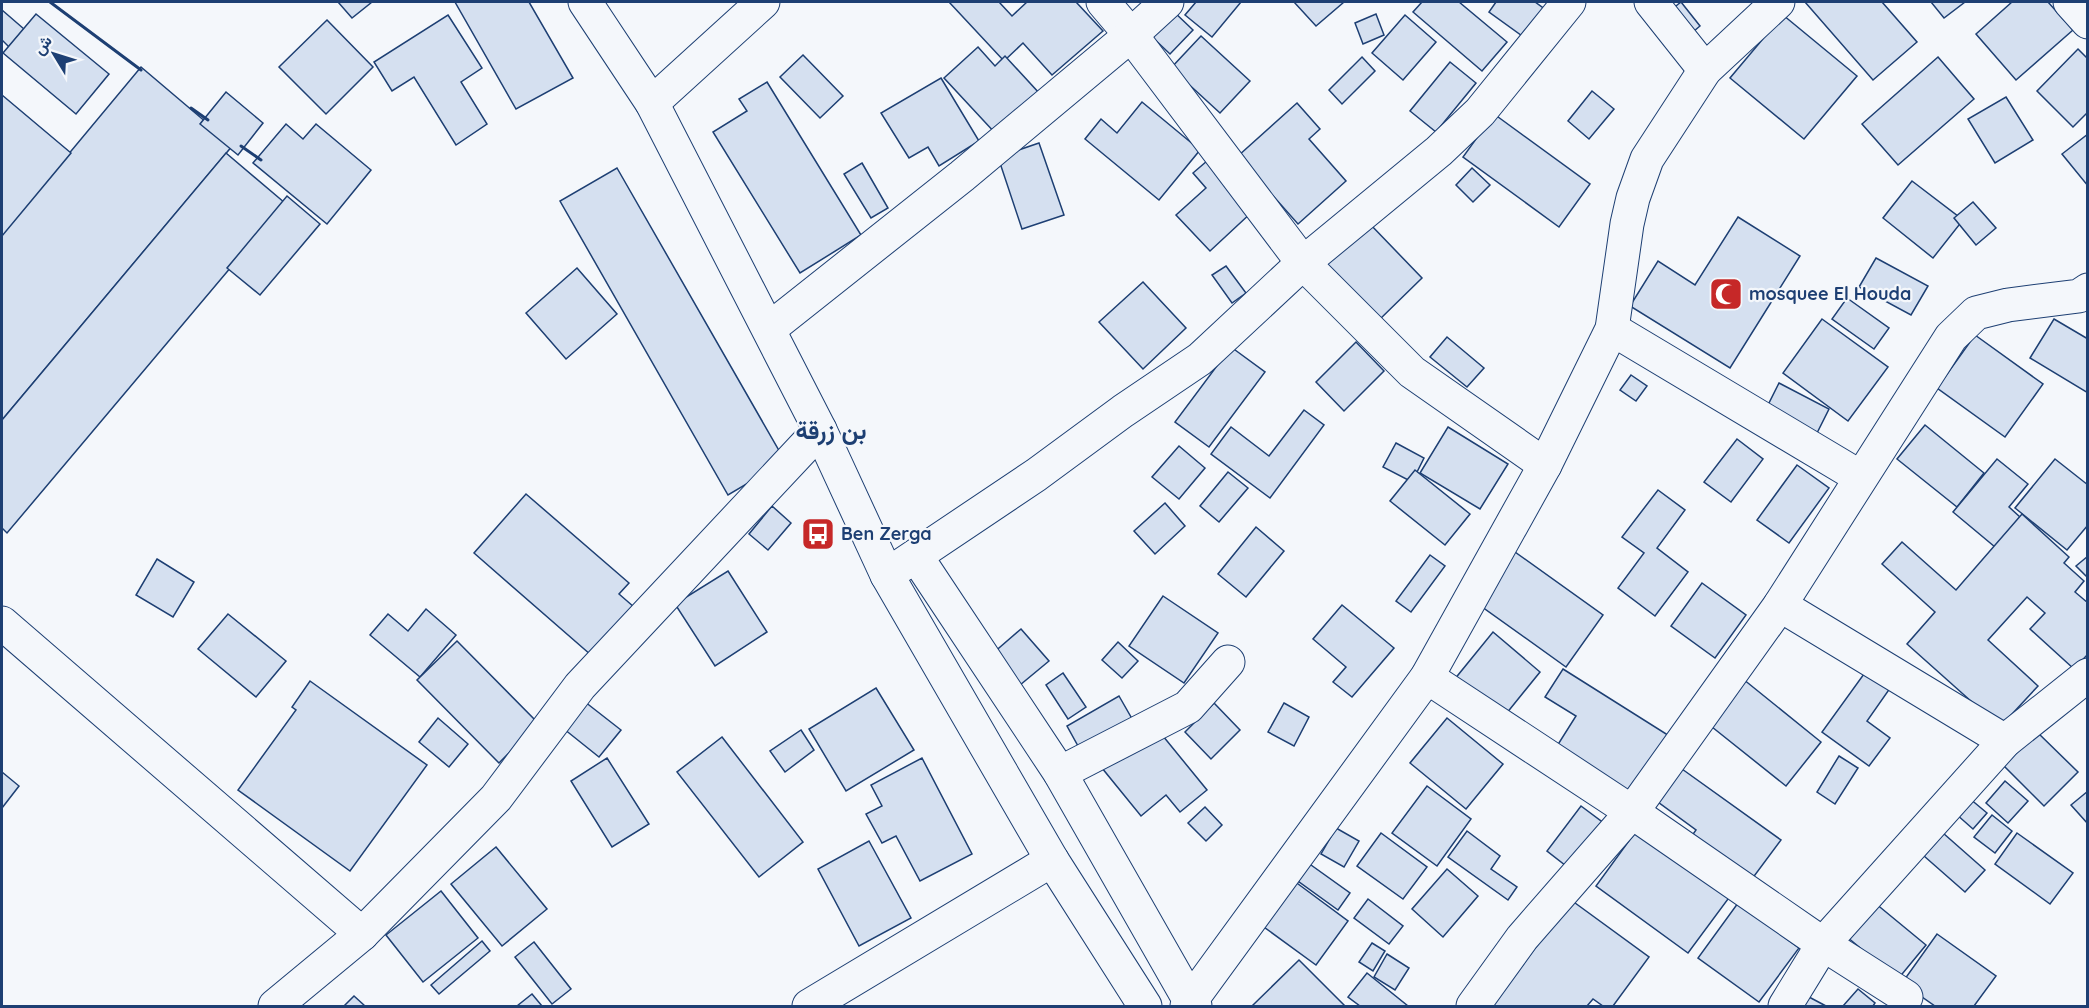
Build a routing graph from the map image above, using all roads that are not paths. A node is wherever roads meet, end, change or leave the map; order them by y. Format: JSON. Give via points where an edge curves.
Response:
{"nodes":[{"id":1,"x":585,"y":2,"type":"edge"},
{"id":2,"x":763,"y":2,"type":"edge"},
{"id":3,"x":1103,"y":2,"type":"edge"},
{"id":4,"x":1167,"y":2,"type":"edge"},
{"id":5,"x":1569,"y":2,"type":"edge"},
{"id":6,"x":1651,"y":2,"type":"edge"},
{"id":7,"x":1778,"y":2,"type":"edge"},
{"id":8,"x":2070,"y":2,"type":"edge"},
{"id":9,"x":2088,"y":22,"type":"edge"},
{"id":10,"x":1131,"y":35,"type":"junction"},
{"id":11,"x":1705,"y":70,"type":"junction"},
{"id":12,"x":652,"y":103,"type":"junction"},
{"id":13,"x":1303,"y":263,"type":"junction"},
{"id":14,"x":2088,"y":290,"type":"edge"},
{"id":15,"x":769,"y":329,"type":"junction"},
{"id":16,"x":1611,"y":329,"type":"junction"},
{"id":17,"x":820,"y":430,"type":"junction"},
{"id":18,"x":1545,"y":465,"type":"junction"},
{"id":19,"x":1860,"y":477,"type":"junction"},
{"id":20,"x":916,"y":556,"type":"junction"},
{"id":21,"x":887,"y":575,"type":"junction"},
{"id":22,"x":1780,"y":604,"type":"junction"},
{"id":23,"x":2,"y":623,"type":"edge"},
{"id":24,"x":1228,"y":662,"type":"dead end"},
{"id":25,"x":2088,"y":675,"type":"edge"},
{"id":26,"x":1427,"y":677,"type":"junction"},
{"id":27,"x":2005,"y":741,"type":"junction"},
{"id":28,"x":1060,"y":773,"type":"junction"},
{"id":29,"x":1632,"y":812,"type":"junction"},
{"id":30,"x":1052,"y":860,"type":"junction"},
{"id":31,"x":362,"y":934,"type":"junction"},
{"id":32,"x":1823,"y":944,"type":"junction"},
{"id":33,"x":1906,"y":997,"type":"dead end"},
{"id":34,"x":1190,"y":1005,"type":"edge"},
{"id":35,"x":275,"y":1006,"type":"edge"},
{"id":36,"x":809,"y":1006,"type":"edge"},
{"id":37,"x":1145,"y":1006,"type":"edge"},
{"id":38,"x":1473,"y":1006,"type":"edge"},
{"id":39,"x":1785,"y":1006,"type":"edge"}],
"edges":[{"from":1,"to":12,"type":"street"},
{"from":2,"to":12,"type":"street"},
{"from":3,"to":10,"type":"street"},
{"from":4,"to":10,"type":"street"},
{"from":5,"to":13,"type":"street","via":[[1479,112],[1439,151]]},
{"from":6,"to":11,"type":"street"},
{"from":7,"to":11,"type":"street"},
{"from":8,"to":9,"type":"street"},
{"from":10,"to":13,"type":"street"},
{"from":10,"to":15,"type":"street"},
{"from":11,"to":16,"type":"street","via":[[1647,159],[1627,224]]},
{"from":12,"to":15,"type":"street"},
{"from":13,"to":18,"type":"street","via":[[1412,372]]},
{"from":13,"to":20,"type":"street","via":[[1200,359]]},
{"from":14,"to":19,"type":"street","via":[[2079,296],[1976,313],[1951,337]]},
{"from":15,"to":17,"type":"street"},
{"from":16,"to":18,"type":"street"},
{"from":16,"to":19,"type":"street"},
{"from":17,"to":21,"type":"street"},
{"from":17,"to":31,"type":"street","via":[[580,686],[496,798]]},
{"from":18,"to":26,"type":"street"},
{"from":19,"to":22,"type":"street"},
{"from":20,"to":21,"type":"street"},
{"from":20,"to":28,"type":"street"},
{"from":21,"to":30,"type":"street"},
{"from":22,"to":27,"type":"street"},
{"from":22,"to":29,"type":"street"},
{"from":23,"to":31,"type":"street"},
{"from":24,"to":28,"type":"street","via":[[1188,707]]},
{"from":25,"to":27,"type":"street"},
{"from":26,"to":29,"type":"street"},
{"from":26,"to":34,"type":"street"},
{"from":27,"to":32,"type":"street"},
{"from":28,"to":34,"type":"street"},
{"from":29,"to":32,"type":"street"},
{"from":29,"to":38,"type":"street","via":[[1522,938]]},
{"from":30,"to":36,"type":"street"},
{"from":30,"to":37,"type":"street"},
{"from":31,"to":35,"type":"street"},
{"from":32,"to":33,"type":"street"},
{"from":32,"to":39,"type":"street"}]}
